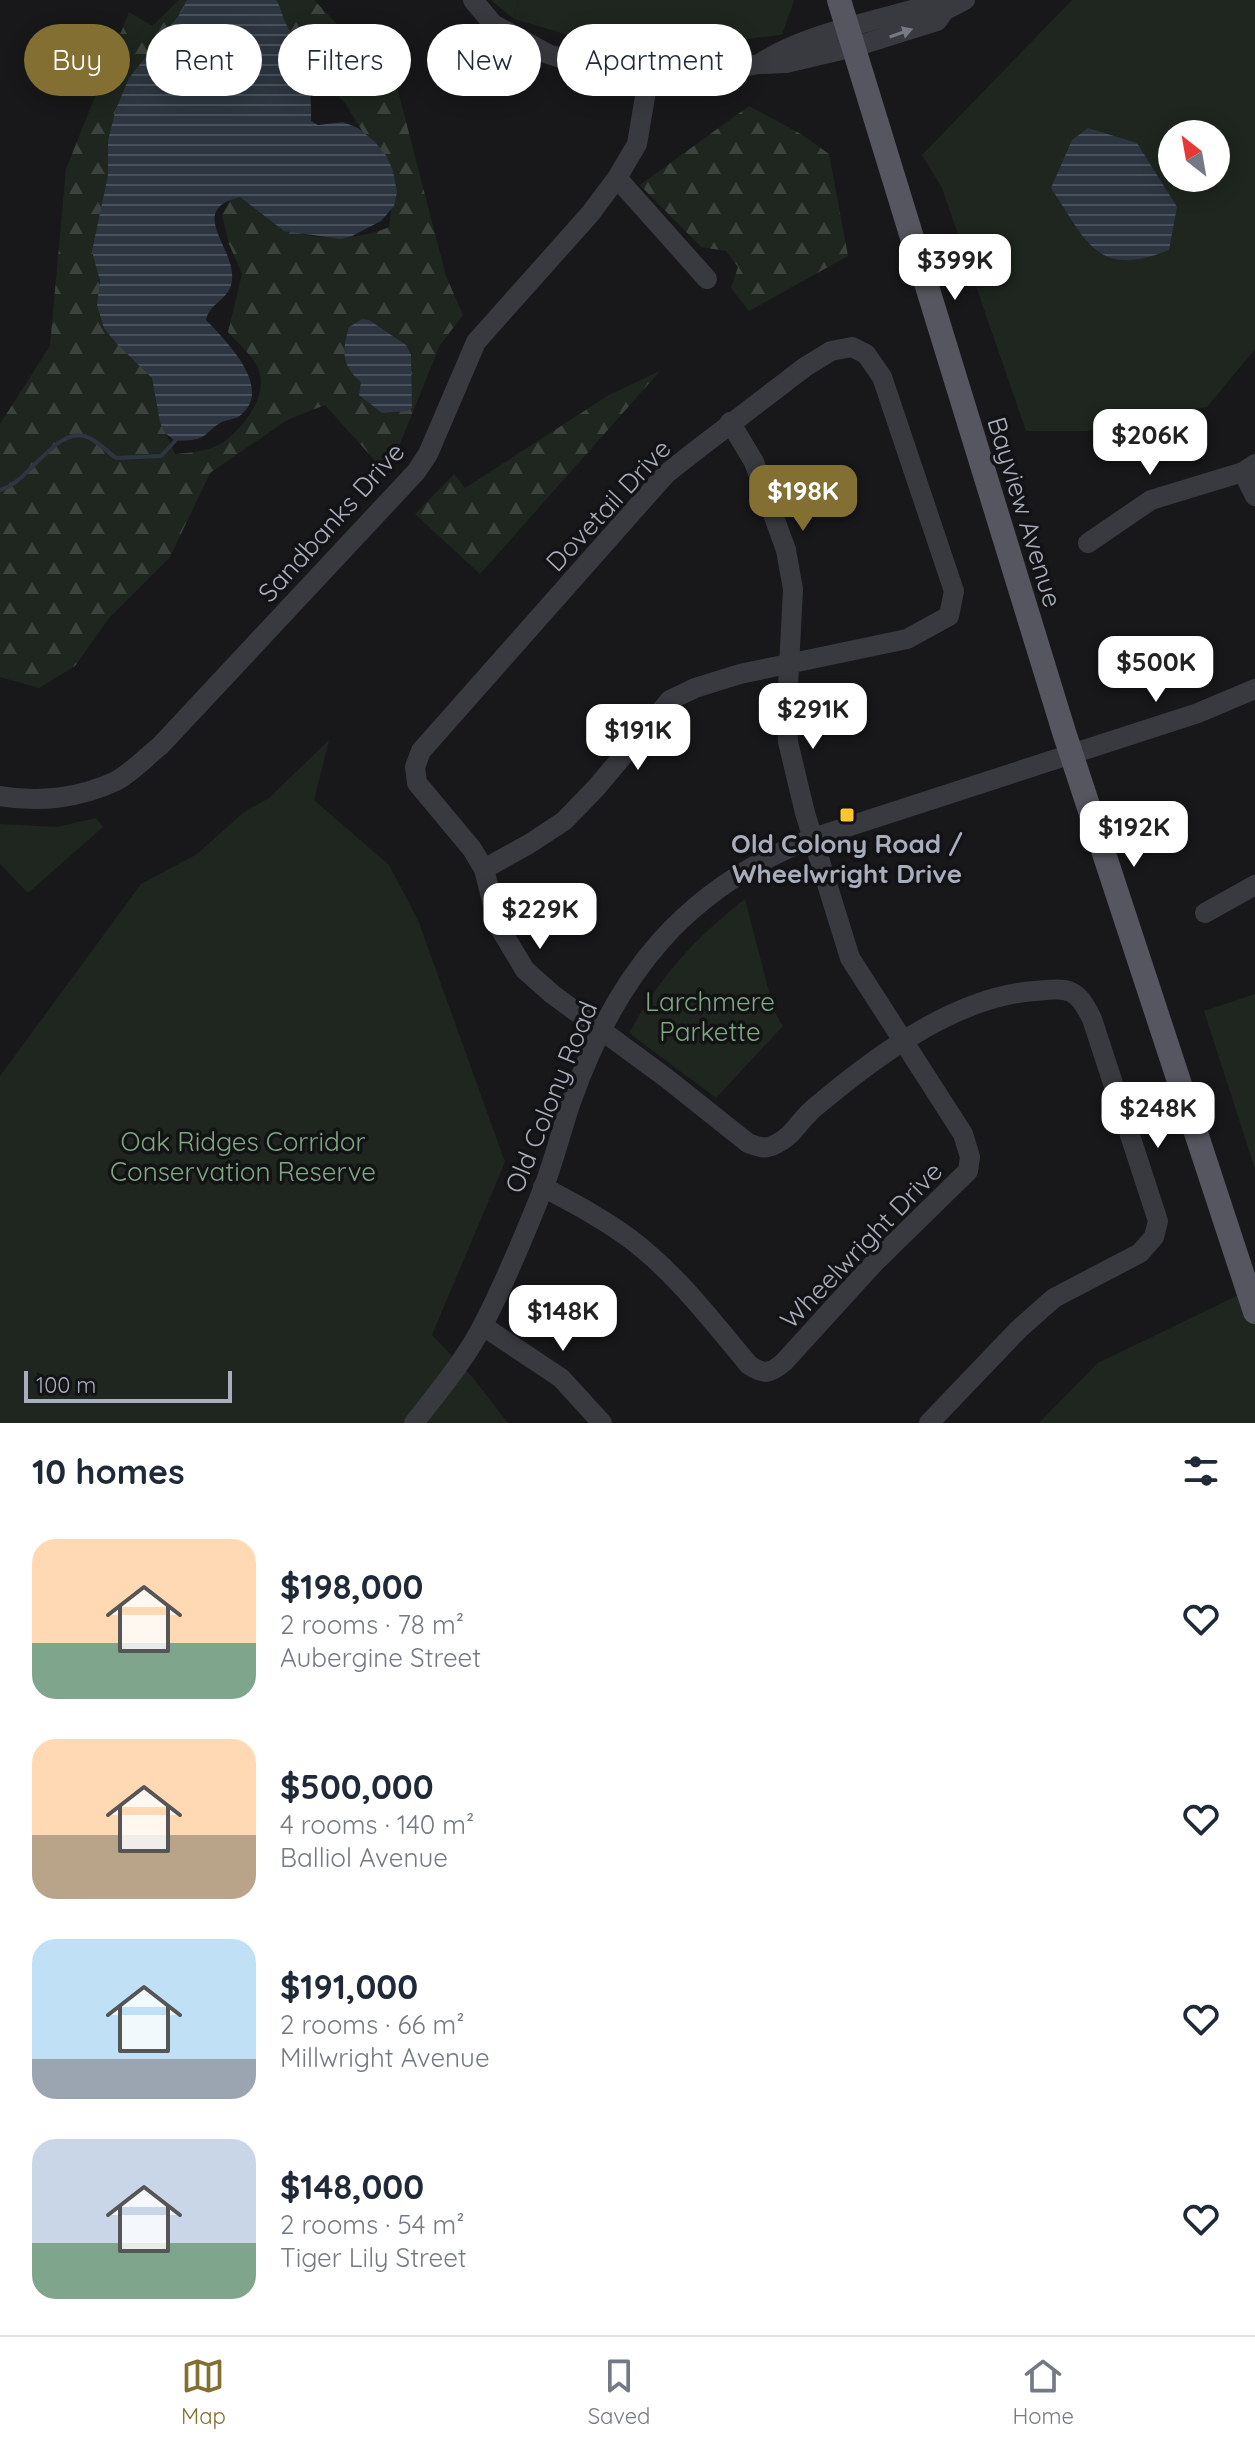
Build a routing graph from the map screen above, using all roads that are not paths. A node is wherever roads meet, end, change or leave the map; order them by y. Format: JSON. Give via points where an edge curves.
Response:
{"nodes":[{"id":1,"x":473,"y":0,"type":"edge"},
{"id":2,"x":839,"y":0,"type":"edge"},
{"id":3,"x":965,"y":0,"type":"edge"},
{"id":4,"x":851,"y":38,"type":"junction"},
{"id":5,"x":557,"y":57,"type":"edge"},
{"id":6,"x":752,"y":65,"type":"edge"},
{"id":7,"x":645,"y":96,"type":"edge"},
{"id":8,"x":617,"y":178,"type":"junction"},
{"id":9,"x":707,"y":279,"type":"dead end"},
{"id":10,"x":730,"y":422,"type":"junction"},
{"id":11,"x":1249,"y":468,"type":"edge"},
{"id":12,"x":1255,"y":496,"type":"edge"},
{"id":13,"x":1088,"y":543,"type":"dead end"},
{"id":14,"x":791,"y":665,"type":"junction"},
{"id":15,"x":1255,"y":689,"type":"edge"},
{"id":16,"x":1072,"y":756,"type":"junction"},
{"id":17,"x":0,"y":796,"type":"edge"},
{"id":18,"x":813,"y":838,"type":"junction"},
{"id":19,"x":484,"y":869,"type":"junction"},
{"id":20,"x":1255,"y":885,"type":"edge"},
{"id":21,"x":1205,"y":913,"type":"dead end"},
{"id":22,"x":600,"y":1030,"type":"junction"},
{"id":23,"x":903,"y":1044,"type":"junction"},
{"id":24,"x":543,"y":1187,"type":"junction"},
{"id":25,"x":1255,"y":1312,"type":"edge"},
{"id":26,"x":483,"y":1326,"type":"junction"},
{"id":27,"x":414,"y":1423,"type":"edge"},
{"id":28,"x":602,"y":1423,"type":"edge"},
{"id":29,"x":929,"y":1423,"type":"edge"}],
"edges":[{"from":1,"to":5,"type":"street","via":[[493,24]]},
{"from":2,"to":4,"type":"main road","name":"Bayview Avenue"},
{"from":3,"to":4,"type":"street","via":[[937,21]]},
{"from":4,"to":6,"type":"street","via":[[786,63]]},
{"from":4,"to":16,"type":"main road","name":"Bayview Avenue"},
{"from":7,"to":8,"type":"street","name":"Sandbanks Drive","via":[[637,144]]},
{"from":8,"to":9,"type":"street"},
{"from":8,"to":17,"type":"street","name":"Sandbanks Drive","via":[[476,342],[416,472],[160,746],[118,780],[79,795],[26,800]]},
{"from":10,"to":14,"type":"street","name":"Wheelwright Drive","via":[[754,462],[786,550],[793,589]]},
{"from":10,"to":14,"type":"street","name":"Dovetail Drive","via":[[831,351],[852,347],[866,354],[882,377],[954,591],[949,616],[907,639]]},
{"from":10,"to":19,"type":"street","name":"Dovetail Drive","via":[[666,474],[421,751],[417,783]]},
{"from":11,"to":12,"type":"street"},
{"from":11,"to":13,"type":"street","via":[[1151,500]]},
{"from":14,"to":18,"type":"street","name":"Wheelwright Drive","via":[[788,742]]},
{"from":14,"to":19,"type":"street","via":[[740,674],[670,700],[564,821]]},
{"from":15,"to":16,"type":"street","name":"Old Colony Road"},
{"from":16,"to":18,"type":"street","name":"Old Colony Road"},
{"from":16,"to":25,"type":"main road","name":"Bayview Avenue"},
{"from":18,"to":22,"type":"street","name":"Old Colony Road","via":[[773,853],[703,898],[632,976]]},
{"from":18,"to":23,"type":"street","name":"Wheelwright Drive","via":[[850,958]]},
{"from":19,"to":22,"type":"street","name":"Dovetail Drive","via":[[498,925],[525,970]]},
{"from":20,"to":21,"type":"street"},
{"from":22,"to":23,"type":"street","name":"Dovetail Drive","via":[[761,1148],[792,1135],[805,1116],[840,1087]]},
{"from":22,"to":24,"type":"street","name":"Old Colony Road"},
{"from":23,"to":24,"type":"street","name":"Wheelwright Drive","via":[[963,1134],[968,1171],[773,1372],[762,1373],[749,1365],[678,1281],[631,1239]]},
{"from":23,"to":29,"type":"street","via":[[976,1003],[1066,989],[1082,998],[1158,1221],[1154,1237],[1140,1253],[1054,1298]]},
{"from":24,"to":26,"type":"street","name":"Old Colony Road"},
{"from":26,"to":27,"type":"street","name":"Old Colony Road"},
{"from":26,"to":28,"type":"street","via":[[561,1378]]}]}
